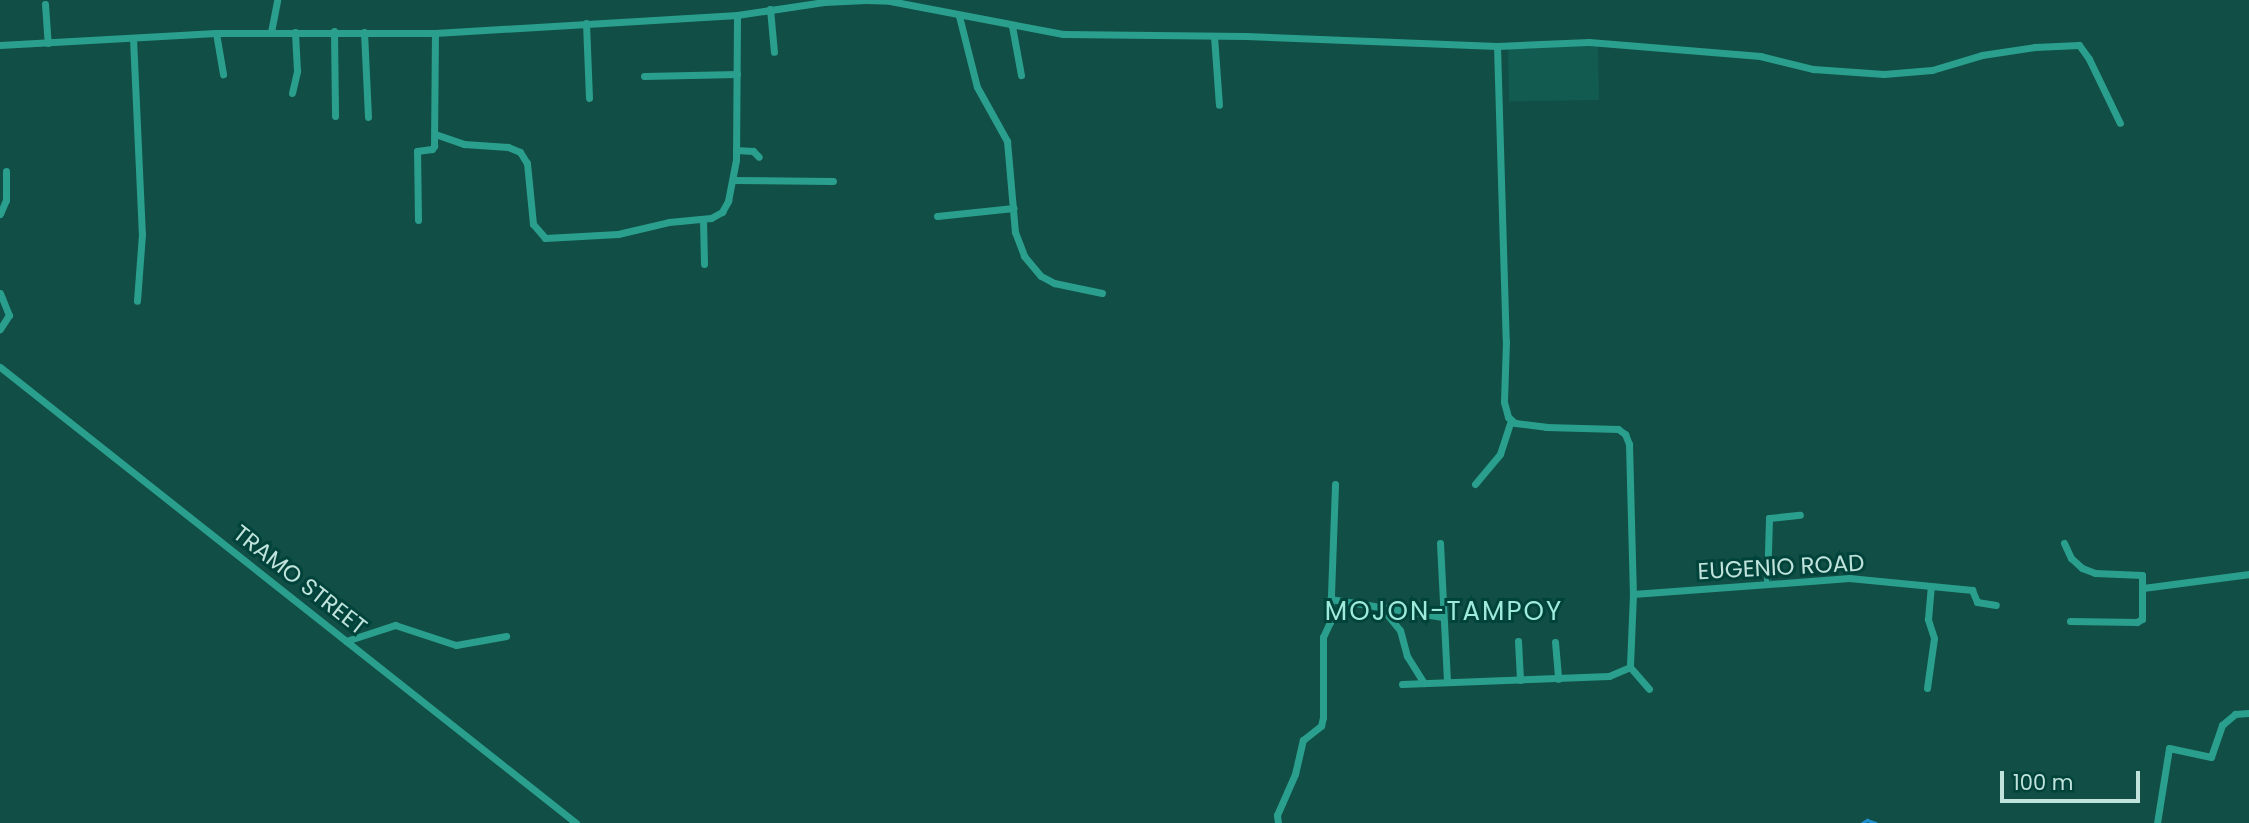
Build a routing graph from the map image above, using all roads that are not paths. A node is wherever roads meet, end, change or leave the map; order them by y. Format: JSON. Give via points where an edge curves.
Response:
{"nodes":[{"id":1,"x":278,"y":0,"type":"edge"},
{"id":2,"x":45,"y":4,"type":"dead end"},
{"id":3,"x":770,"y":9,"type":"junction"},
{"id":4,"x":737,"y":15,"type":"junction"},
{"id":5,"x":959,"y":16,"type":"junction"},
{"id":6,"x":586,"y":23,"type":"junction"},
{"id":7,"x":1012,"y":26,"type":"junction"},
{"id":8,"x":334,"y":31,"type":"junction"},
{"id":9,"x":271,"y":32,"type":"junction"},
{"id":10,"x":295,"y":32,"type":"junction"},
{"id":11,"x":364,"y":32,"type":"junction"},
{"id":12,"x":216,"y":33,"type":"junction"},
{"id":13,"x":435,"y":33,"type":"junction"},
{"id":14,"x":1214,"y":36,"type":"junction"},
{"id":15,"x":133,"y":38,"type":"junction"},
{"id":16,"x":48,"y":43,"type":"junction"},
{"id":17,"x":0,"y":45,"type":"edge"},
{"id":18,"x":1497,"y":46,"type":"junction"},
{"id":19,"x":774,"y":52,"type":"dead end"},
{"id":20,"x":223,"y":74,"type":"dead end"},
{"id":21,"x":737,"y":74,"type":"junction"},
{"id":22,"x":1021,"y":75,"type":"dead end"},
{"id":23,"x":644,"y":76,"type":"dead end"},
{"id":24,"x":292,"y":93,"type":"dead end"},
{"id":25,"x":589,"y":98,"type":"dead end"},
{"id":26,"x":1219,"y":105,"type":"dead end"},
{"id":27,"x":335,"y":116,"type":"dead end"},
{"id":28,"x":368,"y":117,"type":"dead end"},
{"id":29,"x":2120,"y":122,"type":"dead end"},
{"id":30,"x":435,"y":134,"type":"junction"},
{"id":31,"x":736,"y":150,"type":"junction"},
{"id":32,"x":759,"y":157,"type":"dead end"},
{"id":33,"x":6,"y":171,"type":"dead end"},
{"id":34,"x":733,"y":180,"type":"junction"},
{"id":35,"x":833,"y":181,"type":"dead end"},
{"id":36,"x":1014,"y":208,"type":"junction"},
{"id":37,"x":0,"y":214,"type":"edge"},
{"id":38,"x":937,"y":216,"type":"dead end"},
{"id":39,"x":703,"y":219,"type":"junction"},
{"id":40,"x":418,"y":220,"type":"dead end"},
{"id":41,"x":704,"y":264,"type":"dead end"},
{"id":42,"x":0,"y":293,"type":"edge"},
{"id":43,"x":1102,"y":293,"type":"dead end"},
{"id":44,"x":137,"y":301,"type":"dead end"},
{"id":45,"x":0,"y":330,"type":"edge"},
{"id":46,"x":0,"y":367,"type":"edge"},
{"id":47,"x":1511,"y":421,"type":"junction"},
{"id":48,"x":1335,"y":484,"type":"dead end"},
{"id":49,"x":1475,"y":484,"type":"dead end"},
{"id":50,"x":1800,"y":515,"type":"dead end"},
{"id":51,"x":1440,"y":543,"type":"dead end"},
{"id":52,"x":2064,"y":543,"type":"dead end"},
{"id":53,"x":2249,"y":574,"type":"edge"},
{"id":54,"x":1766,"y":583,"type":"junction"},
{"id":55,"x":1931,"y":586,"type":"junction"},
{"id":56,"x":2143,"y":588,"type":"junction"},
{"id":57,"x":1633,"y":594,"type":"junction"},
{"id":58,"x":1330,"y":599,"type":"junction"},
{"id":59,"x":1996,"y":605,"type":"dead end"},
{"id":60,"x":1386,"y":613,"type":"dead end"},
{"id":61,"x":1443,"y":617,"type":"junction"},
{"id":62,"x":2070,"y":621,"type":"dead end"},
{"id":63,"x":506,"y":636,"type":"dead end"},
{"id":64,"x":346,"y":640,"type":"junction"},
{"id":65,"x":1518,"y":641,"type":"dead end"},
{"id":66,"x":1555,"y":642,"type":"dead end"},
{"id":67,"x":1630,"y":667,"type":"junction"},
{"id":68,"x":1558,"y":679,"type":"junction"},
{"id":69,"x":1520,"y":680,"type":"junction"},
{"id":70,"x":1447,"y":682,"type":"junction"},
{"id":71,"x":1424,"y":683,"type":"junction"},
{"id":72,"x":1402,"y":684,"type":"dead end"},
{"id":73,"x":1927,"y":688,"type":"dead end"},
{"id":74,"x":1649,"y":689,"type":"dead end"},
{"id":75,"x":2249,"y":713,"type":"edge"},
{"id":76,"x":576,"y":823,"type":"edge"},
{"id":77,"x":1278,"y":823,"type":"edge"},
{"id":78,"x":2157,"y":823,"type":"edge"}],
"edges":[{"from":1,"to":9,"type":"street"},
{"from":2,"to":16,"type":"street"},
{"from":3,"to":4,"type":"street"},
{"from":3,"to":5,"type":"street","via":[[866,0]]},
{"from":3,"to":19,"type":"street"},
{"from":4,"to":6,"type":"street"},
{"from":4,"to":21,"type":"street"},
{"from":5,"to":7,"type":"street"},
{"from":5,"to":36,"type":"street","via":[[977,87],[1007,141]]},
{"from":6,"to":13,"type":"street"},
{"from":6,"to":25,"type":"street"},
{"from":7,"to":14,"type":"street","via":[[1063,34]]},
{"from":7,"to":22,"type":"street"},
{"from":8,"to":10,"type":"street"},
{"from":8,"to":11,"type":"street"},
{"from":8,"to":27,"type":"street"},
{"from":9,"to":10,"type":"street"},
{"from":9,"to":12,"type":"street"},
{"from":10,"to":24,"type":"street","via":[[297,71]]},
{"from":11,"to":13,"type":"street"},
{"from":11,"to":28,"type":"street"},
{"from":12,"to":15,"type":"street"},
{"from":12,"to":20,"type":"street"},
{"from":13,"to":30,"type":"street"},
{"from":14,"to":18,"type":"street"},
{"from":14,"to":26,"type":"street"},
{"from":15,"to":16,"type":"street"},
{"from":15,"to":44,"type":"street","via":[[142,234]]},
{"from":16,"to":17,"type":"street"},
{"from":18,"to":29,"type":"street","via":[[1589,42],[1760,56],[1813,69],[1884,74],[1932,70],[1982,55],[2035,47],[2079,45]]},
{"from":18,"to":47,"type":"street","via":[[1504,402]]},
{"from":21,"to":23,"type":"street"},
{"from":21,"to":31,"type":"street"},
{"from":30,"to":39,"type":"street","via":[[464,144],[504,146],[520,152],[527,163],[533,223],[545,238],[618,234]]},
{"from":30,"to":40,"type":"street","via":[[432,149],[416,151]]},
{"from":31,"to":32,"type":"street","via":[[753,151]]},
{"from":31,"to":34,"type":"street"},
{"from":33,"to":37,"type":"street","via":[[6,200]]},
{"from":34,"to":35,"type":"street"},
{"from":34,"to":39,"type":"street","via":[[722,212]]},
{"from":36,"to":38,"type":"street"},
{"from":36,"to":43,"type":"street","via":[[1020,247],[1041,276],[1054,284]]},
{"from":39,"to":41,"type":"street"},
{"from":42,"to":45,"type":"street","via":[[9,315]]},
{"from":46,"to":64,"type":"street","name":"TRAMO STREET"},
{"from":47,"to":49,"type":"street","via":[[1500,454]]},
{"from":47,"to":57,"type":"street","via":[[1546,428],[1618,429],[1625,434]]},
{"from":48,"to":58,"type":"street"},
{"from":50,"to":54,"type":"street","via":[[1769,518]]},
{"from":51,"to":61,"type":"street"},
{"from":52,"to":56,"type":"street","via":[[2082,568],[2142,575]]},
{"from":53,"to":56,"type":"street"},
{"from":54,"to":55,"type":"street","name":"EUGENIO ROAD","via":[[1849,578]]},
{"from":54,"to":57,"type":"street","name":"EUGENIO ROAD"},
{"from":55,"to":59,"type":"street","name":"EUGENIO ROAD","via":[[1972,590],[1977,602]]},
{"from":55,"to":73,"type":"street","via":[[1928,619],[1934,638]]},
{"from":56,"to":62,"type":"street","via":[[2142,619],[2137,622]]},
{"from":57,"to":67,"type":"street"},
{"from":58,"to":61,"type":"street"},
{"from":58,"to":77,"type":"street","via":[[1323,637],[1321,726],[1303,740]]},
{"from":60,"to":71,"type":"street","via":[[1400,630],[1407,656]]},
{"from":61,"to":70,"type":"street"},
{"from":63,"to":64,"type":"street","via":[[456,645],[395,625]]},
{"from":64,"to":76,"type":"street","name":"TRAMO STREET"},
{"from":65,"to":69,"type":"street"},
{"from":66,"to":68,"type":"street"},
{"from":67,"to":68,"type":"street","via":[[1609,676]]},
{"from":67,"to":74,"type":"street"},
{"from":68,"to":69,"type":"street"},
{"from":69,"to":70,"type":"street"},
{"from":70,"to":71,"type":"street"},
{"from":71,"to":72,"type":"street"},
{"from":75,"to":78,"type":"street","via":[[2235,714],[2222,725],[2211,757],[2169,748]]}]}
